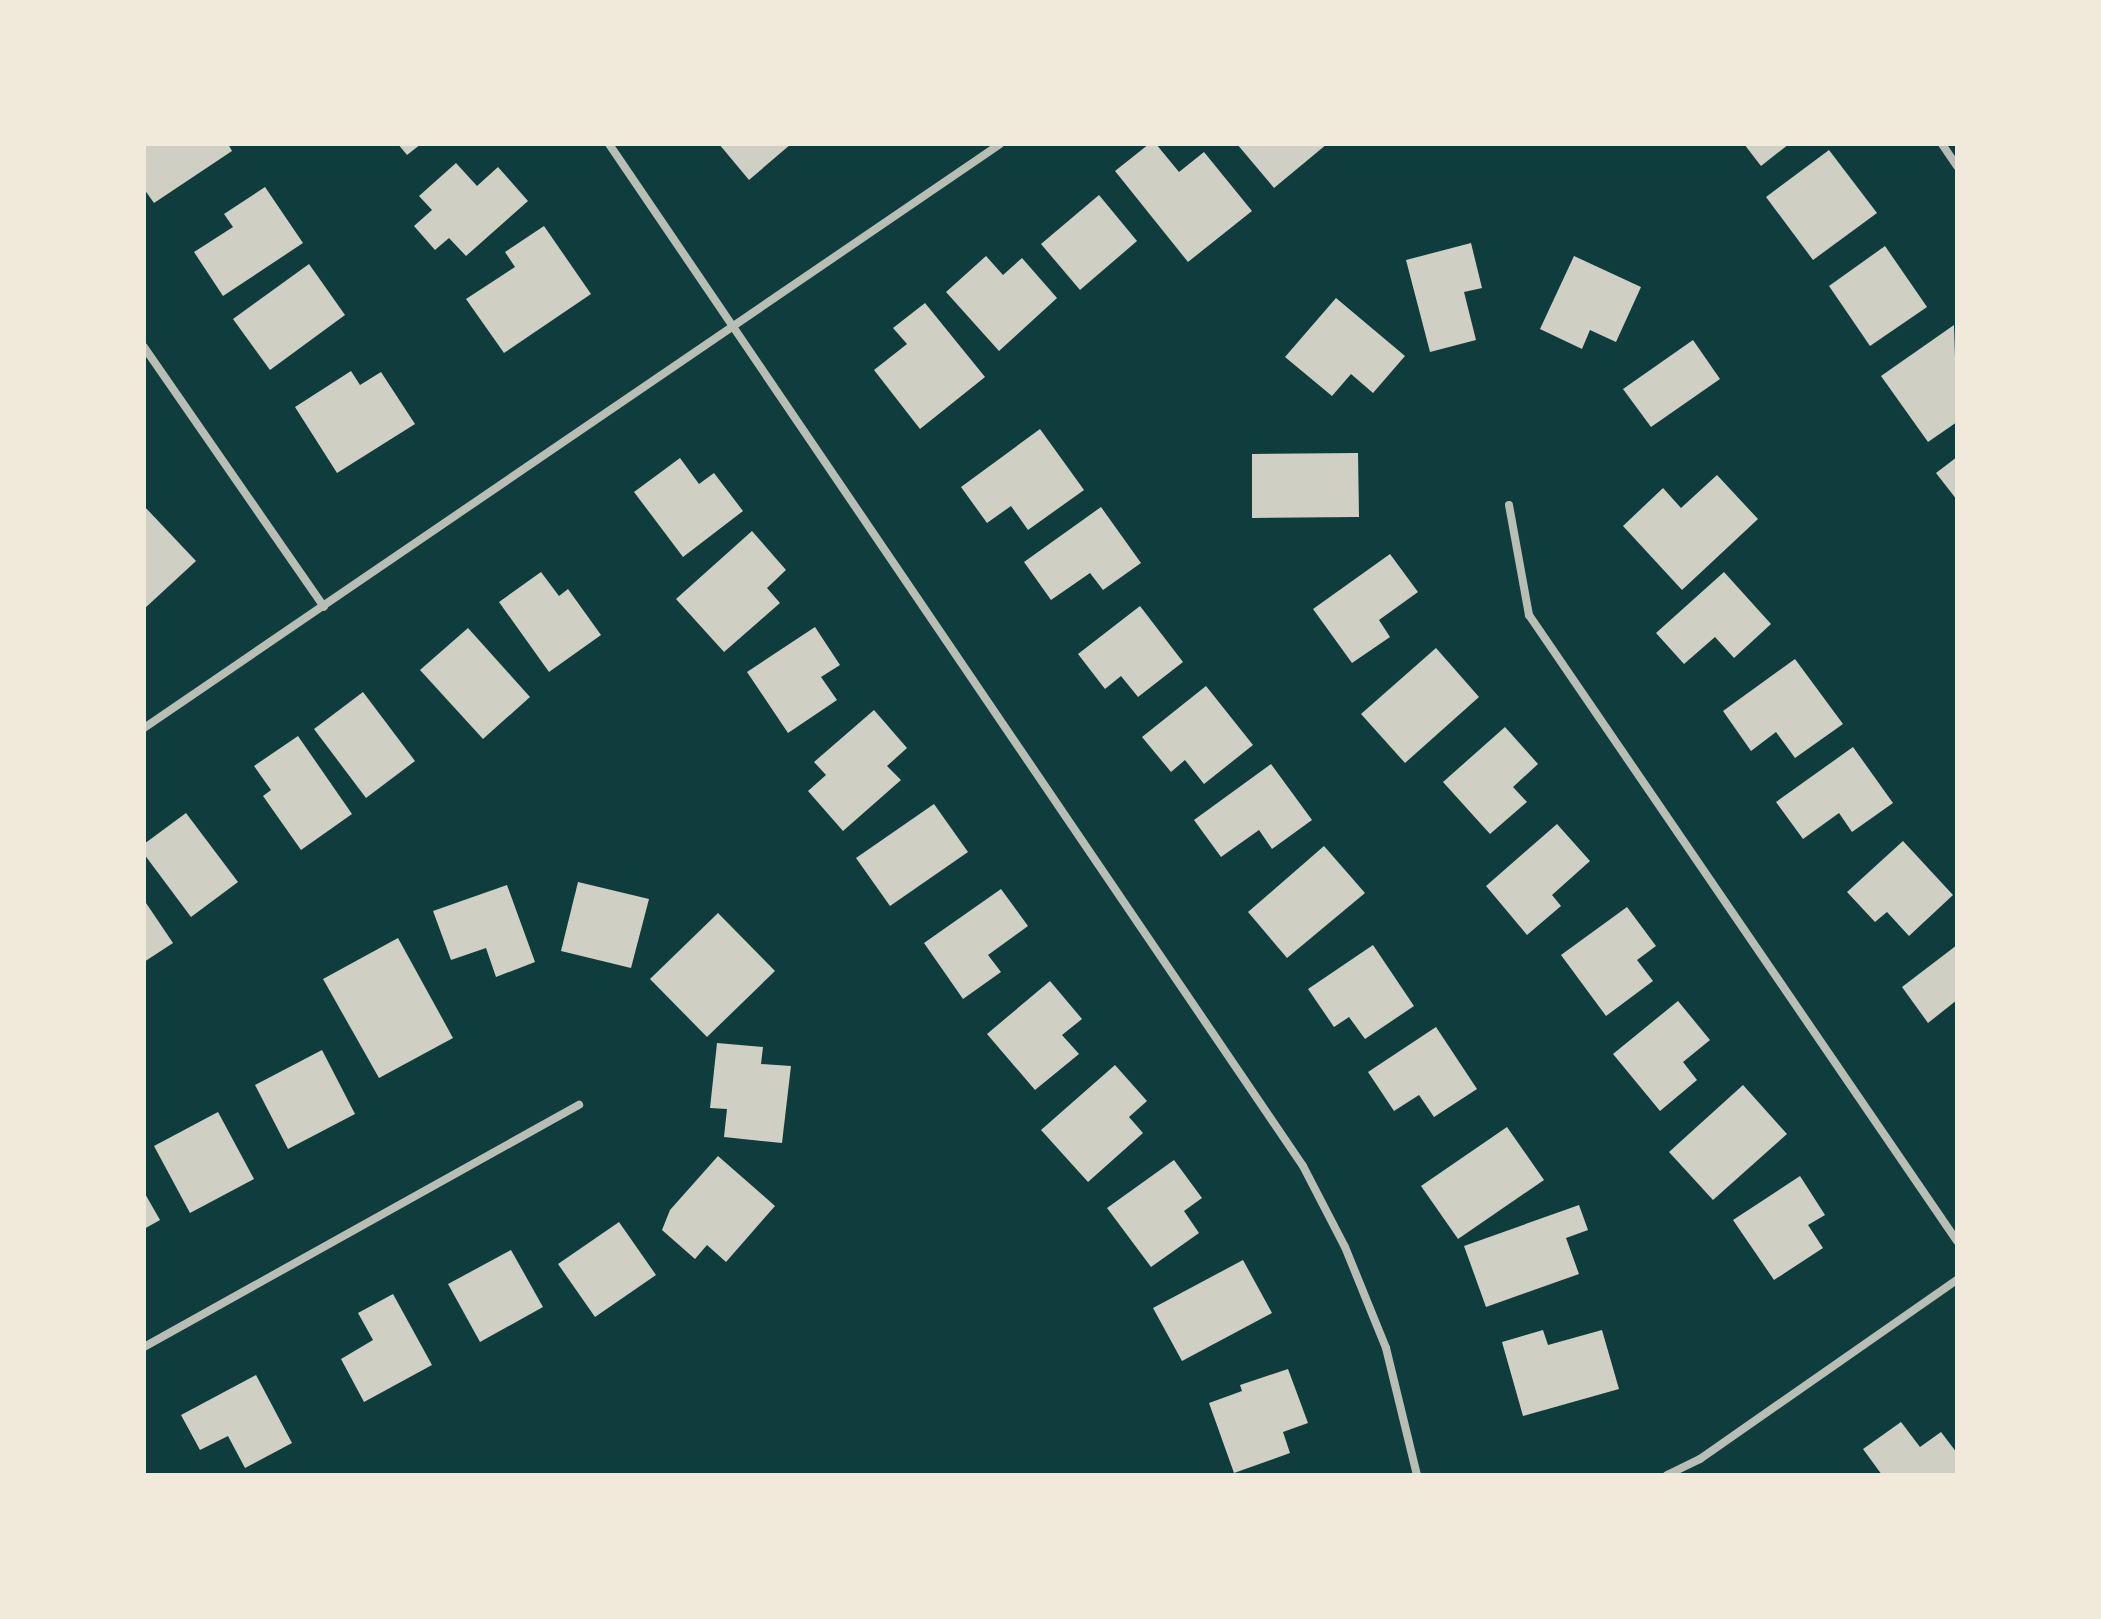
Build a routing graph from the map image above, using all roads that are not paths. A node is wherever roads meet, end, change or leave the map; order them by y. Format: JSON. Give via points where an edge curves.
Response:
{"nodes":[{"id":1,"x":609,"y":144,"type":"edge"},
{"id":2,"x":1000,"y":144,"type":"edge"},
{"id":3,"x":1942,"y":144,"type":"edge"},
{"id":4,"x":1957,"y":166,"type":"edge"},
{"id":5,"x":735,"y":325,"type":"junction"},
{"id":6,"x":144,"y":347,"type":"edge"},
{"id":7,"x":1509,"y":505,"type":"dead end"},
{"id":8,"x":324,"y":607,"type":"junction"},
{"id":9,"x":144,"y":728,"type":"edge"},
{"id":10,"x":579,"y":1105,"type":"dead end"},
{"id":11,"x":1957,"y":1241,"type":"edge"},
{"id":12,"x":1957,"y":1280,"type":"edge"},
{"id":13,"x":144,"y":1347,"type":"edge"},
{"id":14,"x":1417,"y":1475,"type":"edge"},
{"id":15,"x":1667,"y":1475,"type":"edge"}],
"edges":[{"from":1,"to":5,"type":"street"},
{"from":2,"to":5,"type":"street"},
{"from":3,"to":4,"type":"street"},
{"from":5,"to":8,"type":"street"},
{"from":5,"to":14,"type":"street","via":[[1303,1166],[1345,1247],[1386,1348]]},
{"from":6,"to":8,"type":"street"},
{"from":7,"to":11,"type":"street","via":[[1529,615]]},
{"from":8,"to":9,"type":"street"},
{"from":10,"to":13,"type":"street"},
{"from":12,"to":15,"type":"street","via":[[1700,1459]]}]}
